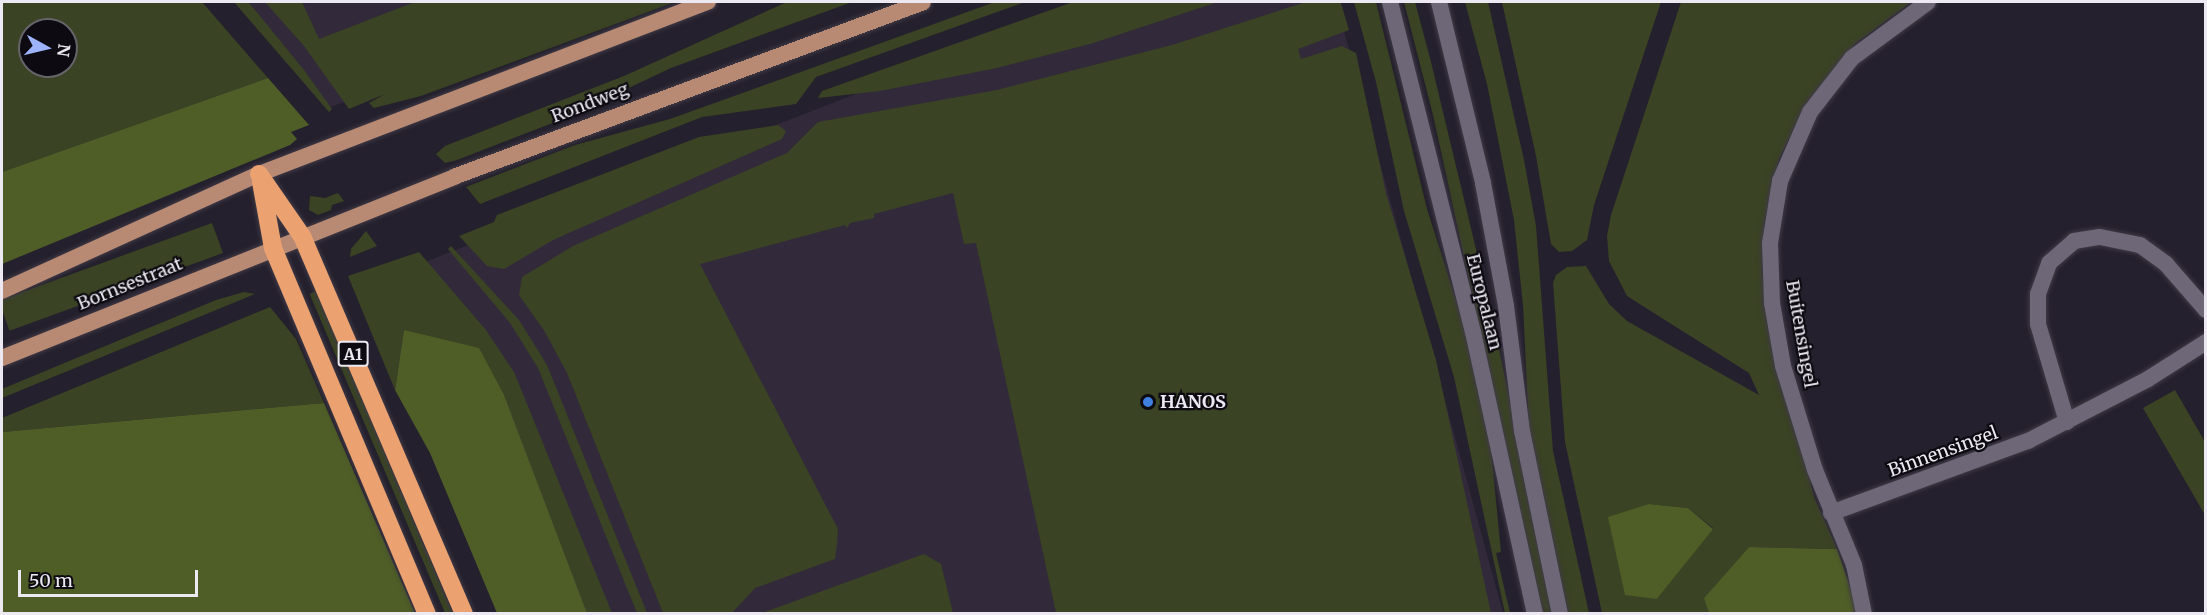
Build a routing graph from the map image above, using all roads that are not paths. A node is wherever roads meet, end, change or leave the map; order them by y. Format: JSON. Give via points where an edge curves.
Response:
{"nodes":[{"id":1,"x":708,"y":2,"type":"edge"},
{"id":2,"x":923,"y":2,"type":"edge"},
{"id":3,"x":1390,"y":2,"type":"edge"},
{"id":4,"x":1439,"y":2,"type":"edge"},
{"id":5,"x":1928,"y":2,"type":"edge"},
{"id":6,"x":259,"y":174,"type":"junction"},
{"id":7,"x":302,"y":236,"type":"junction"},
{"id":8,"x":273,"y":248,"type":"junction"},
{"id":9,"x":2,"y":291,"type":"edge"},
{"id":10,"x":2205,"y":310,"type":"edge"},
{"id":11,"x":2205,"y":342,"type":"edge"},
{"id":12,"x":2,"y":358,"type":"edge"},
{"id":13,"x":2067,"y":422,"type":"junction"},
{"id":14,"x":1831,"y":513,"type":"junction"},
{"id":15,"x":427,"y":614,"type":"edge"},
{"id":16,"x":464,"y":614,"type":"edge"},
{"id":17,"x":1535,"y":614,"type":"edge"},
{"id":18,"x":1560,"y":614,"type":"edge"},
{"id":19,"x":1864,"y":614,"type":"edge"}],
"edges":[{"from":1,"to":6,"type":"main road"},
{"from":2,"to":7,"type":"main road","name":"Rondweg"},
{"from":3,"to":17,"type":"street","name":"Europalaan","via":[[1473,332]]},
{"from":4,"to":18,"type":"street","name":"Europalaan","via":[[1485,193],[1509,323],[1522,431]]},
{"from":5,"to":14,"type":"street","name":"Buitensingel","via":[[1852,58],[1810,112],[1780,181],[1770,243],[1772,303],[1783,366]]},
{"from":6,"to":7,"type":"highway"},
{"from":6,"to":8,"type":"highway"},
{"from":6,"to":9,"type":"main road"},
{"from":7,"to":8,"type":"main road","name":"Rondweg"},
{"from":7,"to":16,"type":"highway","number":"A1"},
{"from":8,"to":12,"type":"main road","name":"Bornsestraat"},
{"from":8,"to":15,"type":"highway","number":"A1"},
{"from":10,"to":13,"type":"street","via":[[2166,264],[2140,246],[2100,237],[2074,242],[2049,263],[2038,294],[2038,324]]},
{"from":11,"to":13,"type":"street","name":"Binnensingel","via":[[2148,379]]},
{"from":13,"to":14,"type":"street","name":"Binnensingel","via":[[2028,441]]},
{"from":14,"to":19,"type":"street","name":"Buitensingel","via":[[1854,565]]}]}
